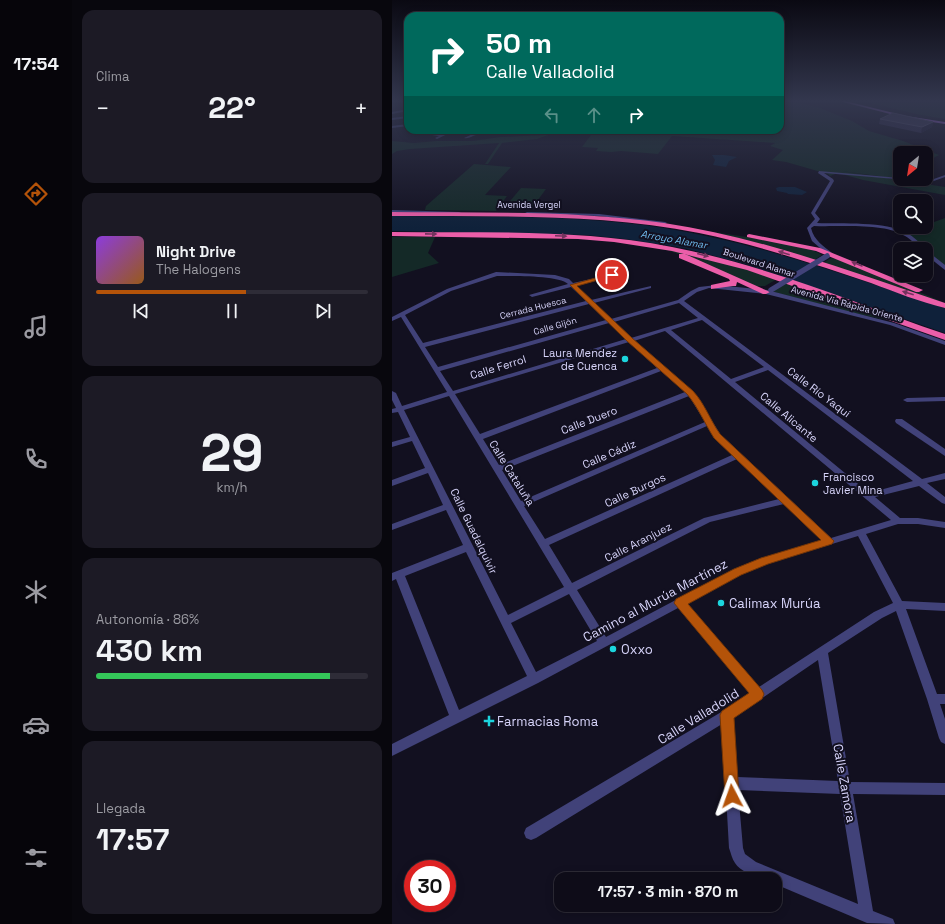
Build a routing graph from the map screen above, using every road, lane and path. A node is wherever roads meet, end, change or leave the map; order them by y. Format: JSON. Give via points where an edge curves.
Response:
{"nodes":[{"id":1,"x":945,"y":176,"type":"edge"},
{"id":2,"x":893,"y":178,"type":"edge"},
{"id":3,"x":933,"y":180,"type":"edge"},
{"id":4,"x":392,"y":211,"type":"edge"},
{"id":5,"x":392,"y":214,"type":"edge"},
{"id":6,"x":644,"y":223,"type":"junction"},
{"id":7,"x":665,"y":223,"type":"junction"},
{"id":8,"x":812,"y":224,"type":"junction"},
{"id":9,"x":392,"y":234,"type":"edge"},
{"id":10,"x":614,"y":240,"type":"junction"},
{"id":11,"x":815,"y":241,"type":"junction"},
{"id":12,"x":915,"y":242,"type":"edge"},
{"id":13,"x":802,"y":246,"type":"junction"},
{"id":14,"x":829,"y":255,"type":"junction"},
{"id":15,"x":933,"y":258,"type":"edge"},
{"id":16,"x":945,"y":268,"type":"edge"},
{"id":17,"x":612,"y":275,"type":"dead end"},
{"id":18,"x":732,"y":277,"type":"junction"},
{"id":19,"x":573,"y":285,"type":"junction"},
{"id":20,"x":649,"y":287,"type":"dead end"},
{"id":21,"x":714,"y":287,"type":"junction"},
{"id":22,"x":768,"y":291,"type":"junction"},
{"id":23,"x":532,"y":295,"type":"dead end"},
{"id":24,"x":680,"y":301,"type":"junction"},
{"id":25,"x":945,"y":301,"type":"edge"},
{"id":26,"x":590,"y":302,"type":"junction"},
{"id":27,"x":945,"y":306,"type":"edge"},
{"id":28,"x":402,"y":314,"type":"junction"},
{"id":29,"x":702,"y":318,"type":"junction"},
{"id":30,"x":392,"y":319,"type":"edge"},
{"id":31,"x":610,"y":320,"type":"junction"},
{"id":32,"x":666,"y":329,"type":"junction"},
{"id":33,"x":945,"y":337,"type":"edge"},
{"id":34,"x":630,"y":340,"type":"junction"},
{"id":35,"x":945,"y":343,"type":"edge"},
{"id":36,"x":421,"y":346,"type":"junction"},
{"id":37,"x":663,"y":368,"type":"junction"},
{"id":38,"x":768,"y":368,"type":"junction"},
{"id":39,"x":436,"y":370,"type":"junction"},
{"id":40,"x":729,"y":382,"type":"junction"},
{"id":41,"x":392,"y":393,"type":"edge"},
{"id":42,"x":450,"y":393,"type":"junction"},
{"id":43,"x":690,"y":393,"type":"junction"},
{"id":44,"x":945,"y":399,"type":"edge"},
{"id":45,"x":907,"y":400,"type":"dead end"},
{"id":46,"x":396,"y":409,"type":"edge"},
{"id":47,"x":898,"y":421,"type":"dead end"},
{"id":48,"x":708,"y":423,"type":"junction"},
{"id":49,"x":414,"y":438,"type":"junction"},
{"id":50,"x":477,"y":438,"type":"junction"},
{"id":51,"x":392,"y":445,"type":"edge"},
{"id":52,"x":945,"y":453,"type":"edge"},
{"id":53,"x":737,"y":456,"type":"junction"},
{"id":54,"x":430,"y":469,"type":"junction"},
{"id":55,"x":496,"y":469,"type":"junction"},
{"id":56,"x":945,"y":476,"type":"edge"},
{"id":57,"x":920,"y":482,"type":"junction"},
{"id":58,"x":392,"y":483,"type":"edge"},
{"id":59,"x":867,"y":496,"type":"junction"},
{"id":60,"x":786,"y":500,"type":"junction"},
{"id":61,"x":945,"y":501,"type":"edge"},
{"id":62,"x":519,"y":505,"type":"junction"},
{"id":63,"x":449,"y":506,"type":"junction"},
{"id":64,"x":898,"y":521,"type":"junction"},
{"id":65,"x":945,"y":525,"type":"edge"},
{"id":66,"x":392,"y":527,"type":"edge"},
{"id":67,"x":860,"y":532,"type":"junction"},
{"id":68,"x":829,"y":541,"type":"junction"},
{"id":69,"x":543,"y":544,"type":"junction"},
{"id":70,"x":468,"y":547,"type":"junction"},
{"id":71,"x":396,"y":576,"type":"edge"},
{"id":72,"x":571,"y":590,"type":"junction"},
{"id":73,"x":680,"y":603,"type":"junction"},
{"id":74,"x":899,"y":604,"type":"junction"},
{"id":75,"x":945,"y":607,"type":"edge"},
{"id":76,"x":506,"y":621,"type":"junction"},
{"id":77,"x":604,"y":643,"type":"junction"},
{"id":78,"x":822,"y":651,"type":"junction"},
{"id":79,"x":534,"y":679,"type":"junction"},
{"id":80,"x":758,"y":694,"type":"junction"},
{"id":81,"x":933,"y":699,"type":"junction"},
{"id":82,"x":945,"y":699,"type":"edge"},
{"id":83,"x":727,"y":715,"type":"junction"},
{"id":84,"x":456,"y":718,"type":"junction"},
{"id":85,"x":945,"y":738,"type":"edge"},
{"id":86,"x":392,"y":750,"type":"edge"},
{"id":87,"x":731,"y":783,"type":"junction"},
{"id":88,"x":846,"y":788,"type":"junction"},
{"id":89,"x":945,"y":790,"type":"edge"},
{"id":90,"x":531,"y":833,"type":"dead end"},
{"id":91,"x":867,"y":916,"type":"junction"},
{"id":92,"x":888,"y":924,"type":"edge"}],
"edges":[{"from":1,"to":3,"type":"street"},
{"from":2,"to":8,"type":"street","via":[[819,172],[832,181],[813,213],[818,219]]},
{"from":4,"to":7,"type":"street","name":"Avenida Vergel","via":[[585,214]]},
{"from":5,"to":6,"type":"highway","name":"Boulevard Alamar","via":[[593,218]]},
{"from":6,"to":7,"type":"highway"},
{"from":27,"to":6,"type":"highway","name":"Boulevard Alamar","one_way":true,"via":[[754,244]]},
{"from":7,"to":13,"type":"highway"},
{"from":8,"to":11,"type":"street","via":[[809,228]]},
{"from":8,"to":12,"type":"street","via":[[898,231]]},
{"from":9,"to":10,"type":"highway","name":"Boulevard Alamar","one_way":true,"via":[[550,236]]},
{"from":10,"to":18,"type":"highway","via":[[675,254]]},
{"from":10,"to":33,"type":"highway","name":"Boulevard Alamar","one_way":true,"via":[[672,249],[739,265]]},
{"from":11,"to":13,"type":"highway"},
{"from":11,"to":14,"type":"street"},
{"from":13,"to":14,"type":"highway"},
{"from":14,"to":22,"type":"street","bridge":true},
{"from":25,"to":14,"type":"highway","one_way":true},
{"from":15,"to":16,"type":"street"},
{"from":17,"to":19,"type":"street"},
{"from":18,"to":21,"type":"highway","via":[[734,282],[730,285]]},
{"from":18,"to":22,"type":"highway"},
{"from":19,"to":23,"type":"street"},
{"from":19,"to":26,"type":"street"},
{"from":19,"to":28,"type":"street","via":[[562,279],[496,274],[448,290]]},
{"from":20,"to":26,"type":"street","name":"Cerrada Huesca"},
{"from":21,"to":22,"type":"street","name":"Avenida Vía Rápida Oriente"},
{"from":21,"to":24,"type":"street","name":"Calle Gijón","via":[[699,289]]},
{"from":22,"to":35,"type":"street","name":"Avenida Vía Rápida Oriente","via":[[892,324]]},
{"from":24,"to":29,"type":"street","name":"Calle Río Yaqui"},
{"from":24,"to":31,"type":"street","name":"Calle Gijón"},
{"from":26,"to":31,"type":"street"},
{"from":26,"to":36,"type":"street","name":"Cerrada Huesca"},
{"from":28,"to":30,"type":"street"},
{"from":28,"to":36,"type":"street","name":"Calle Cataluña"},
{"from":29,"to":32,"type":"street","name":"Calle Ferrol"},
{"from":29,"to":38,"type":"street","name":"Calle Río Yaqui"},
{"from":31,"to":34,"type":"street"},
{"from":31,"to":39,"type":"street","name":"Calle Gijón"},
{"from":32,"to":34,"type":"street","name":"Calle Ferrol"},
{"from":32,"to":40,"type":"street","name":"Calle Alicante"},
{"from":34,"to":37,"type":"street"},
{"from":34,"to":42,"type":"street","name":"Calle Ferrol"},
{"from":36,"to":39,"type":"street","name":"Calle Cataluña"},
{"from":37,"to":43,"type":"street"},
{"from":37,"to":50,"type":"street"},
{"from":38,"to":40,"type":"street"},
{"from":38,"to":57,"type":"street","name":"Calle Río Yaqui"},
{"from":39,"to":42,"type":"street","name":"Calle Cataluña"},
{"from":40,"to":59,"type":"street","name":"Calle Alicante"},
{"from":41,"to":46,"type":"street","name":"Calle Guadalquivir"},
{"from":42,"to":46,"type":"street","name":"Calle Ferrol"},
{"from":42,"to":50,"type":"street","name":"Calle Cataluña"},
{"from":43,"to":48,"type":"street"},
{"from":43,"to":55,"type":"street","name":"Calle Duero"},
{"from":44,"to":45,"type":"street"},
{"from":46,"to":49,"type":"street","name":"Calle Guadalquivir"},
{"from":47,"to":52,"type":"street"},
{"from":48,"to":53,"type":"street"},
{"from":48,"to":62,"type":"street","name":"Calle Cádiz"},
{"from":49,"to":51,"type":"street"},
{"from":49,"to":54,"type":"street","name":"Calle Guadalquivir"},
{"from":50,"to":55,"type":"street","name":"Calle Cataluña"},
{"from":53,"to":60,"type":"street"},
{"from":53,"to":69,"type":"street","name":"Calle Burgos"},
{"from":54,"to":58,"type":"street"},
{"from":54,"to":63,"type":"street","name":"Calle Guadalquivir"},
{"from":55,"to":62,"type":"street","name":"Calle Cataluña"},
{"from":56,"to":57,"type":"street"},
{"from":57,"to":59,"type":"street"},
{"from":57,"to":61,"type":"street","name":"Calle Río Yaqui"},
{"from":59,"to":64,"type":"street","name":"Calle Alicante"},
{"from":60,"to":68,"type":"street"},
{"from":60,"to":72,"type":"street","name":"Calle Aranjuez","via":[[707,520]]},
{"from":62,"to":69,"type":"street","name":"Calle Cataluña"},
{"from":63,"to":66,"type":"street"},
{"from":63,"to":70,"type":"street","name":"Calle Guadalquivir"},
{"from":64,"to":65,"type":"street","name":"Camino al Murúa Martínez"},
{"from":64,"to":67,"type":"street","name":"Camino al Murúa Martínez"},
{"from":67,"to":68,"type":"street","name":"Camino al Murúa Martínez"},
{"from":67,"to":74,"type":"street"},
{"from":68,"to":73,"type":"street","name":"Camino al Murúa Martínez","via":[[737,572]]},
{"from":69,"to":72,"type":"street","name":"Calle Cataluña"},
{"from":70,"to":71,"type":"street"},
{"from":70,"to":76,"type":"street","name":"Calle Guadalquivir"},
{"from":71,"to":84,"type":"street"},
{"from":72,"to":76,"type":"street","name":"Calle Aranjuez"},
{"from":72,"to":77,"type":"street","name":"Calle Cataluña"},
{"from":73,"to":77,"type":"street","name":"Camino al Murúa Martínez"},
{"from":73,"to":80,"type":"street"},
{"from":74,"to":75,"type":"street"},
{"from":74,"to":78,"type":"street","name":"Calle Valladolid"},
{"from":74,"to":81,"type":"street"},
{"from":76,"to":79,"type":"street","name":"Calle Guadalquivir"},
{"from":77,"to":79,"type":"street","name":"Camino al Murúa Martínez"},
{"from":78,"to":80,"type":"street","name":"Calle Valladolid"},
{"from":78,"to":88,"type":"street","name":"Calle Zamora"},
{"from":79,"to":84,"type":"street","name":"Camino al Murúa Martínez"},
{"from":80,"to":83,"type":"street","name":"Calle Valladolid"},
{"from":81,"to":82,"type":"street"},
{"from":81,"to":85,"type":"street"},
{"from":83,"to":87,"type":"street"},
{"from":83,"to":90,"type":"street","name":"Calle Valladolid"},
{"from":84,"to":86,"type":"street","name":"Camino al Murúa Martínez"},
{"from":87,"to":88,"type":"street"},
{"from":87,"to":91,"type":"street","via":[[736,848],[740,859],[751,867]]},
{"from":88,"to":89,"type":"street"},
{"from":88,"to":91,"type":"street","name":"Calle Zamora"},
{"from":91,"to":92,"type":"street"}]}
